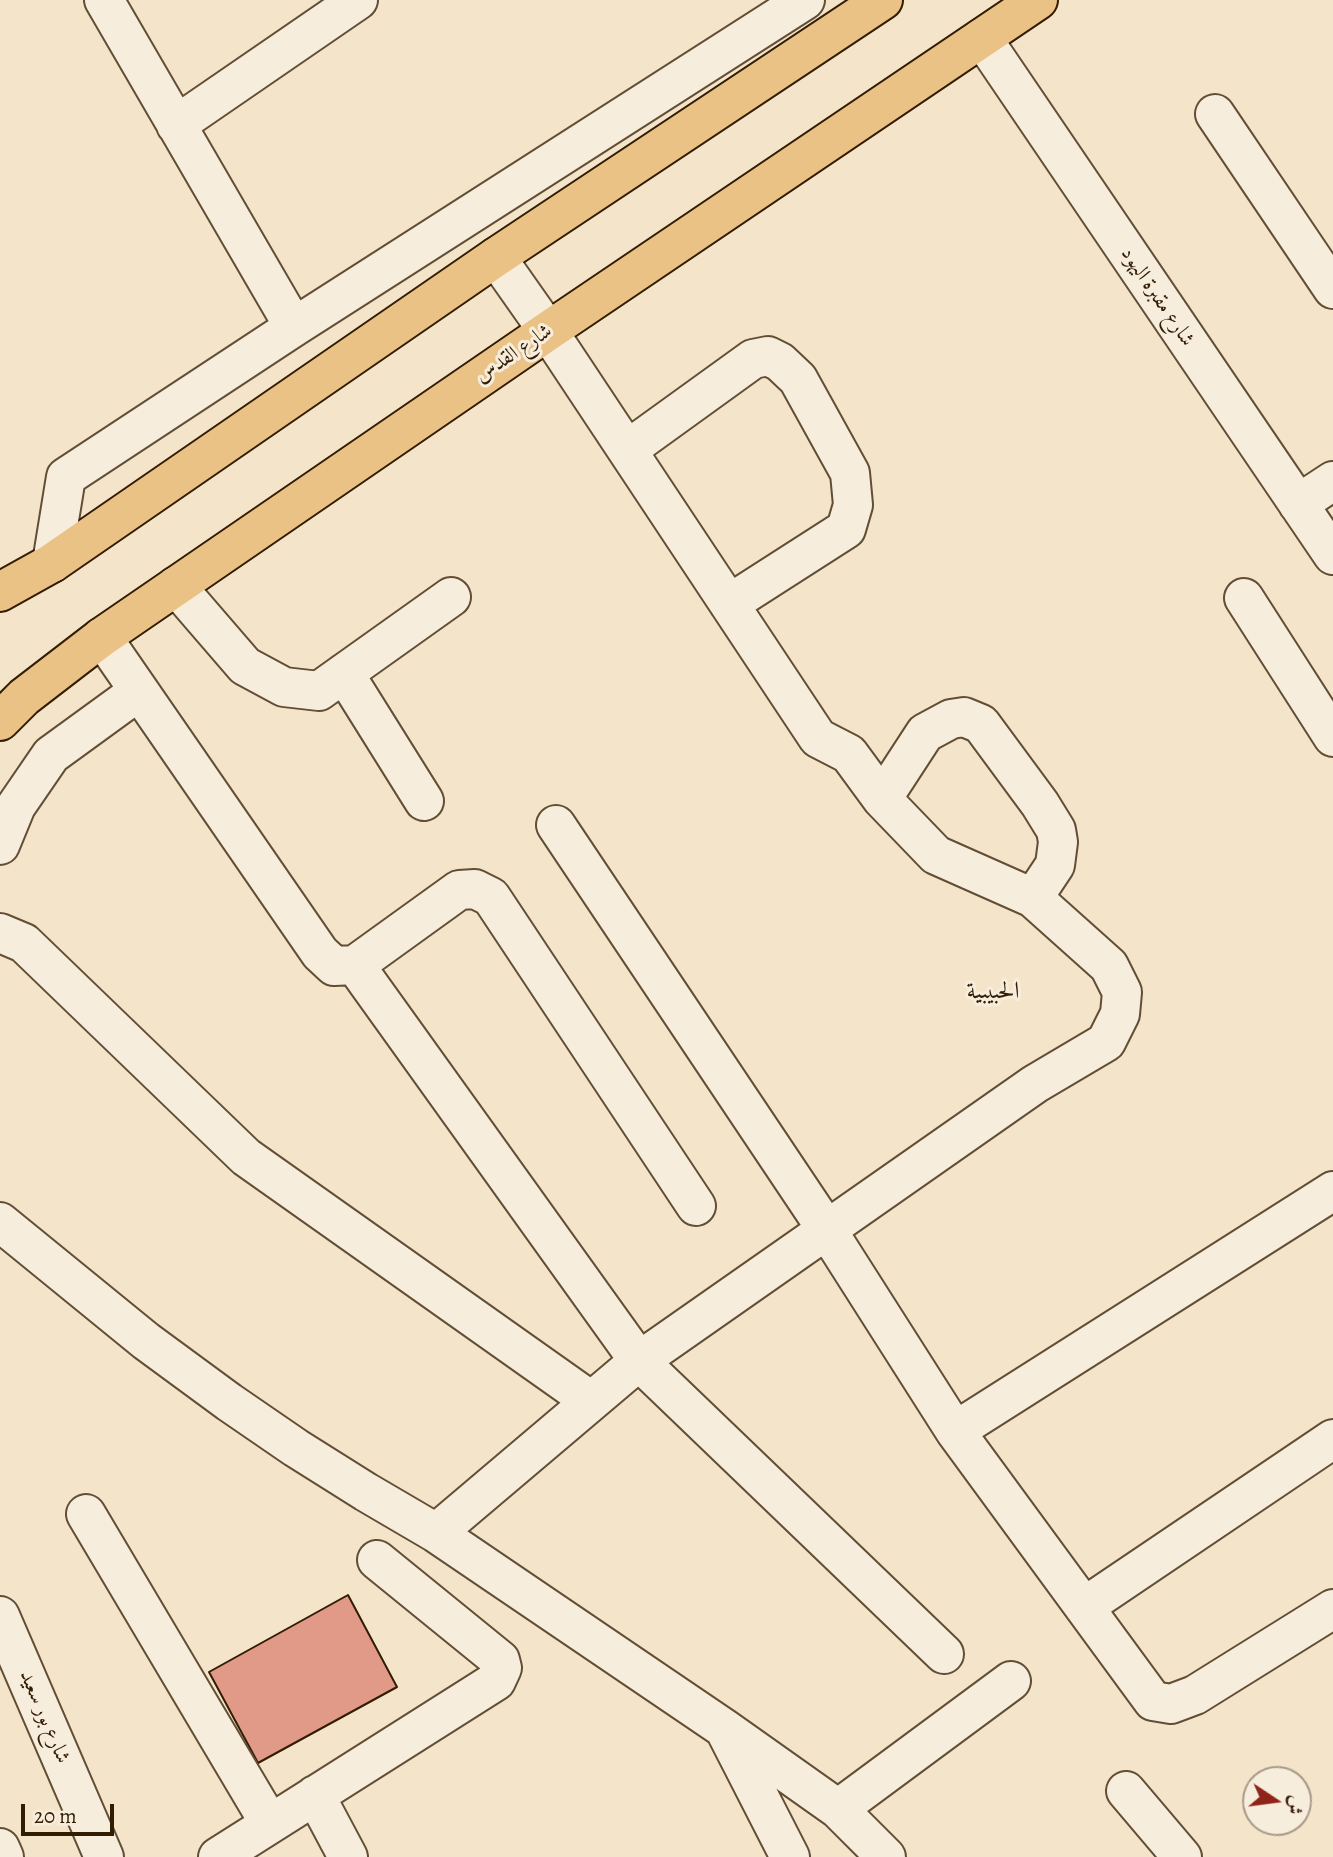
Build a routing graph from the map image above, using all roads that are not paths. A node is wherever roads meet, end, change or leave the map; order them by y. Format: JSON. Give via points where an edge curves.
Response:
{"nodes":[{"id":1,"x":104,"y":0,"type":"edge"},
{"id":2,"x":358,"y":0,"type":"edge"},
{"id":3,"x":805,"y":0,"type":"edge"},
{"id":4,"x":883,"y":0,"type":"edge"},
{"id":5,"x":1038,"y":0,"type":"edge"},
{"id":6,"x":982,"y":38,"type":"junction"},
{"id":7,"x":1215,"y":114,"type":"dead end"},
{"id":8,"x":176,"y":125,"type":"junction"},
{"id":9,"x":496,"y":257,"type":"junction"},
{"id":10,"x":1333,"y":289,"type":"edge"},
{"id":11,"x":294,"y":327,"type":"junction"},
{"id":12,"x":548,"y":331,"type":"junction"},
{"id":13,"x":627,"y":450,"type":"junction"},
{"id":14,"x":1333,"y":481,"type":"edge"},
{"id":15,"x":1298,"y":503,"type":"junction"},
{"id":16,"x":1333,"y":555,"type":"edge"},
{"id":17,"x":52,"y":563,"type":"junction"},
{"id":18,"x":176,"y":586,"type":"junction"},
{"id":19,"x":0,"y":592,"type":"edge"},
{"id":20,"x":451,"y":597,"type":"dead end"},
{"id":21,"x":1244,"y":598,"type":"dead end"},
{"id":22,"x":729,"y":604,"type":"junction"},
{"id":23,"x":102,"y":636,"type":"junction"},
{"id":24,"x":344,"y":673,"type":"junction"},
{"id":25,"x":139,"y":691,"type":"junction"},
{"id":26,"x":0,"y":721,"type":"edge"},
{"id":27,"x":1333,"y":737,"type":"edge"},
{"id":28,"x":882,"y":799,"type":"junction"},
{"id":29,"x":424,"y":801,"type":"dead end"},
{"id":30,"x":556,"y":825,"type":"dead end"},
{"id":31,"x":0,"y":845,"type":"edge"},
{"id":32,"x":1033,"y":898,"type":"junction"},
{"id":33,"x":0,"y":933,"type":"edge"},
{"id":34,"x":355,"y":964,"type":"junction"},
{"id":35,"x":1333,"y":1191,"type":"edge"},
{"id":36,"x":696,"y":1206,"type":"dead end"},
{"id":37,"x":0,"y":1222,"type":"edge"},
{"id":38,"x":827,"y":1230,"type":"junction"},
{"id":39,"x":639,"y":1361,"type":"junction"},
{"id":40,"x":591,"y":1401,"type":"junction"},
{"id":41,"x":956,"y":1431,"type":"junction"},
{"id":42,"x":1333,"y":1439,"type":"edge"},
{"id":43,"x":86,"y":1514,"type":"dead end"},
{"id":44,"x":436,"y":1533,"type":"junction"},
{"id":45,"x":377,"y":1560,"type":"dead end"},
{"id":46,"x":1084,"y":1607,"type":"junction"},
{"id":47,"x":1333,"y":1609,"type":"edge"},
{"id":48,"x":3,"y":1631,"type":"edge"},
{"id":49,"x":944,"y":1654,"type":"dead end"},
{"id":50,"x":1012,"y":1681,"type":"dead end"},
{"id":51,"x":725,"y":1729,"type":"junction"},
{"id":52,"x":1126,"y":1791,"type":"dead end"},
{"id":53,"x":315,"y":1795,"type":"junction"},
{"id":54,"x":838,"y":1809,"type":"junction"},
{"id":55,"x":270,"y":1824,"type":"junction"},
{"id":56,"x":0,"y":1848,"type":"edge"},
{"id":57,"x":4,"y":1857,"type":"edge"},
{"id":58,"x":104,"y":1857,"type":"edge"},
{"id":59,"x":218,"y":1857,"type":"edge"},
{"id":60,"x":348,"y":1857,"type":"edge"},
{"id":61,"x":790,"y":1857,"type":"edge"},
{"id":62,"x":886,"y":1857,"type":"edge"},
{"id":63,"x":1182,"y":1857,"type":"edge"}],
"edges":[{"from":1,"to":8,"type":"street"},
{"from":2,"to":8,"type":"street"},
{"from":3,"to":11,"type":"street"},
{"from":4,"to":9,"type":"main road"},
{"from":5,"to":6,"type":"main road","name":"شارع القدس"},
{"from":6,"to":12,"type":"main road","name":"شارع القدس"},
{"from":6,"to":15,"type":"street","name":"شارع مقبرة اليهود"},
{"from":7,"to":10,"type":"street"},
{"from":8,"to":11,"type":"street"},
{"from":9,"to":12,"type":"street"},
{"from":9,"to":17,"type":"main road"},
{"from":11,"to":17,"type":"street","via":[[66,477]]},
{"from":12,"to":13,"type":"street"},
{"from":12,"to":18,"type":"main road","name":"شارع القدس"},
{"from":13,"to":22,"type":"street"},
{"from":13,"to":22,"type":"street","via":[[753,359],[768,356],[798,379],[850,473],[853,505],[846,529]]},
{"from":14,"to":15,"type":"street"},
{"from":15,"to":16,"type":"street","name":"شارع مقبرة اليهود"},
{"from":17,"to":19,"type":"main road"},
{"from":18,"to":23,"type":"main road","name":"شارع القدس"},
{"from":18,"to":24,"type":"street","via":[[245,666],[284,687],[319,691]]},
{"from":20,"to":24,"type":"street"},
{"from":21,"to":27,"type":"street"},
{"from":22,"to":28,"type":"street","via":[[818,738],[849,754]]},
{"from":23,"to":25,"type":"street"},
{"from":23,"to":26,"type":"main road","name":"شارع القدس"},
{"from":24,"to":29,"type":"street"},
{"from":25,"to":31,"type":"street","via":[[51,755],[16,806]]},
{"from":25,"to":34,"type":"street","via":[[320,953],[334,966]]},
{"from":28,"to":32,"type":"street","via":[[936,855]]},
{"from":28,"to":32,"type":"street","via":[[925,733],[951,719],[964,717],[981,724],[1056,830],[1055,865]]},
{"from":30,"to":38,"type":"street"},
{"from":32,"to":38,"type":"street","via":[[1109,966],[1122,992],[1120,1014],[1107,1042],[1035,1084]]},
{"from":33,"to":40,"type":"street","via":[[24,943],[246,1157]]},
{"from":34,"to":36,"type":"street","via":[[459,890],[475,889],[491,897]]},
{"from":34,"to":39,"type":"street"},
{"from":35,"to":41,"type":"street"},
{"from":37,"to":44,"type":"street","via":[[229,1402]]},
{"from":38,"to":39,"type":"street"},
{"from":38,"to":41,"type":"street"},
{"from":39,"to":40,"type":"street"},
{"from":39,"to":49,"type":"street"},
{"from":40,"to":44,"type":"street"},
{"from":41,"to":46,"type":"street"},
{"from":42,"to":46,"type":"street"},
{"from":43,"to":55,"type":"street"},
{"from":44,"to":51,"type":"street"},
{"from":45,"to":53,"type":"street","via":[[500,1660],[502,1668],[496,1681]]},
{"from":46,"to":47,"type":"street","via":[[1153,1701],[1171,1704],[1195,1695]]},
{"from":48,"to":58,"type":"street","name":"شارع بور سعيد"},
{"from":50,"to":54,"type":"street"},
{"from":51,"to":54,"type":"street"},
{"from":51,"to":61,"type":"street"},
{"from":52,"to":63,"type":"street"},
{"from":53,"to":55,"type":"street"},
{"from":53,"to":60,"type":"street"},
{"from":54,"to":62,"type":"street"},
{"from":55,"to":59,"type":"street"},
{"from":56,"to":57,"type":"street"}]}
